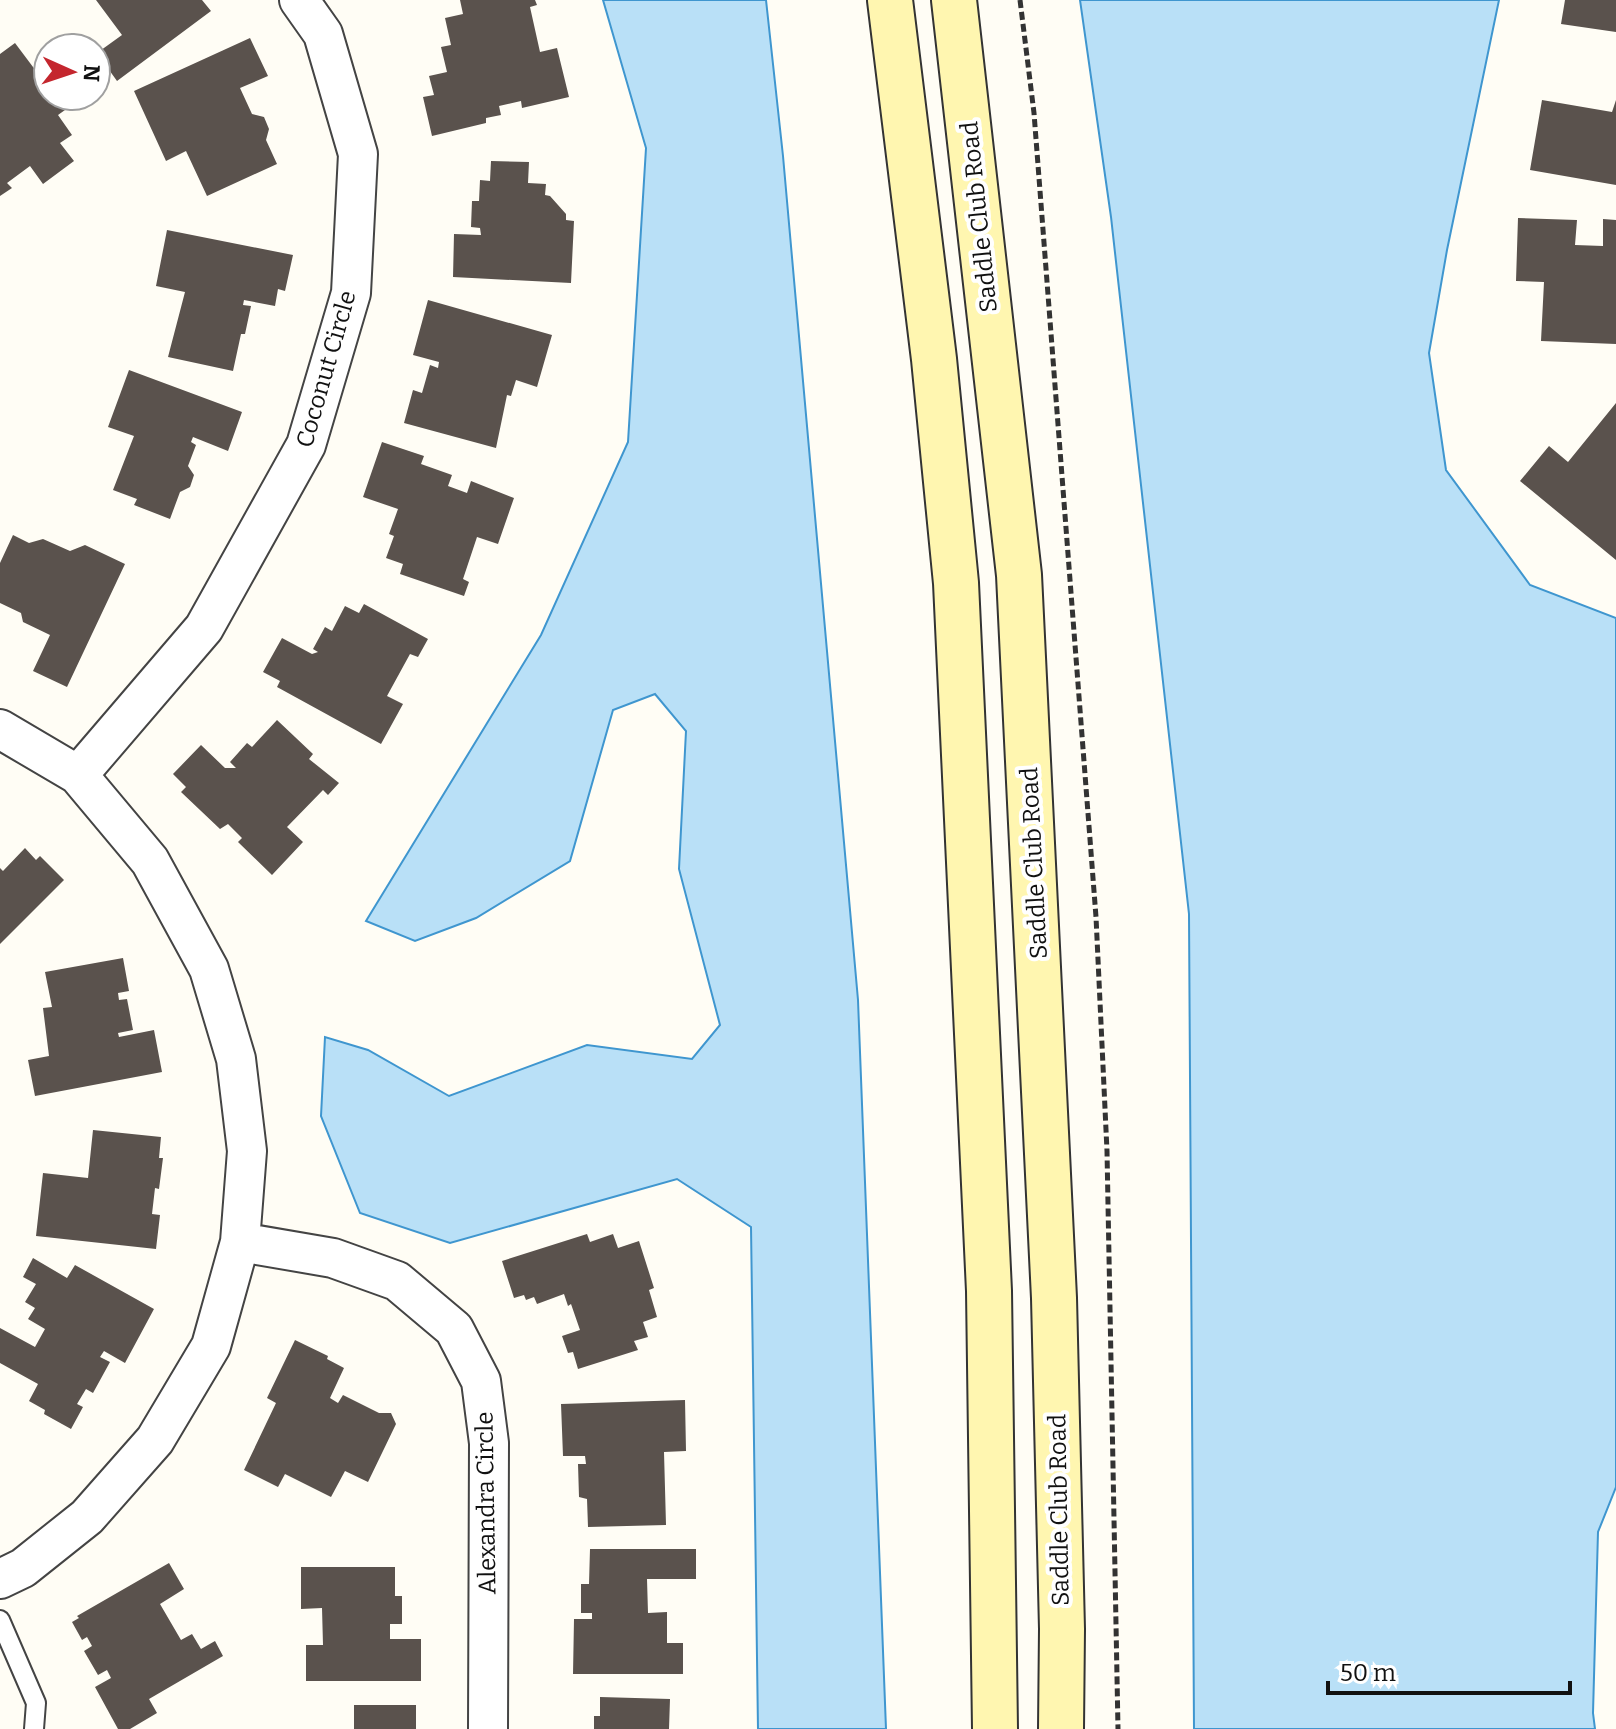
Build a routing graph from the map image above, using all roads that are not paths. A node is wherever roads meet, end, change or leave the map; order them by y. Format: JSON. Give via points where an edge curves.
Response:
{"nodes":[{"id":1,"x":299,"y":0,"type":"edge"},
{"id":2,"x":890,"y":0,"type":"edge"},
{"id":3,"x":954,"y":0,"type":"edge"},
{"id":4,"x":1019,"y":575,"type":"junction"},
{"id":5,"x":956,"y":583,"type":"junction"},
{"id":6,"x":0,"y":729,"type":"edge"},
{"id":7,"x":78,"y":775,"type":"junction"},
{"id":8,"x":240,"y":1242,"type":"junction"},
{"id":9,"x":0,"y":1579,"type":"edge"},
{"id":10,"x":0,"y":1620,"type":"edge"},
{"id":11,"x":34,"y":1729,"type":"edge"},
{"id":12,"x":488,"y":1729,"type":"edge"},
{"id":13,"x":995,"y":1729,"type":"edge"},
{"id":14,"x":1061,"y":1729,"type":"edge"}],
"edges":[{"from":1,"to":7,"type":"street","name":"Coconut Circle","via":[[323,34],[358,154],[351,293],[306,445],[204,628]]},
{"from":2,"to":5,"type":"street"},
{"from":3,"to":4,"type":"street","name":"Saddle Club Road"},
{"from":4,"to":5,"type":"street"},
{"from":4,"to":14,"type":"street","name":"Saddle Club Road","via":[[1054,1298]]},
{"from":5,"to":13,"type":"street","via":[[989,1291]]},
{"from":6,"to":7,"type":"street"},
{"from":7,"to":8,"type":"street","via":[[150,861],[209,969],[236,1059],[247,1151]]},
{"from":8,"to":9,"type":"street","via":[[211,1346],[155,1440],[87,1517],[23,1568]]},
{"from":8,"to":12,"type":"street","name":"Alexandra Circle","via":[[333,1258],[397,1281],[454,1329],[481,1381],[489,1443]]},
{"from":10,"to":11,"type":"lane","via":[[36,1703]]}]}
